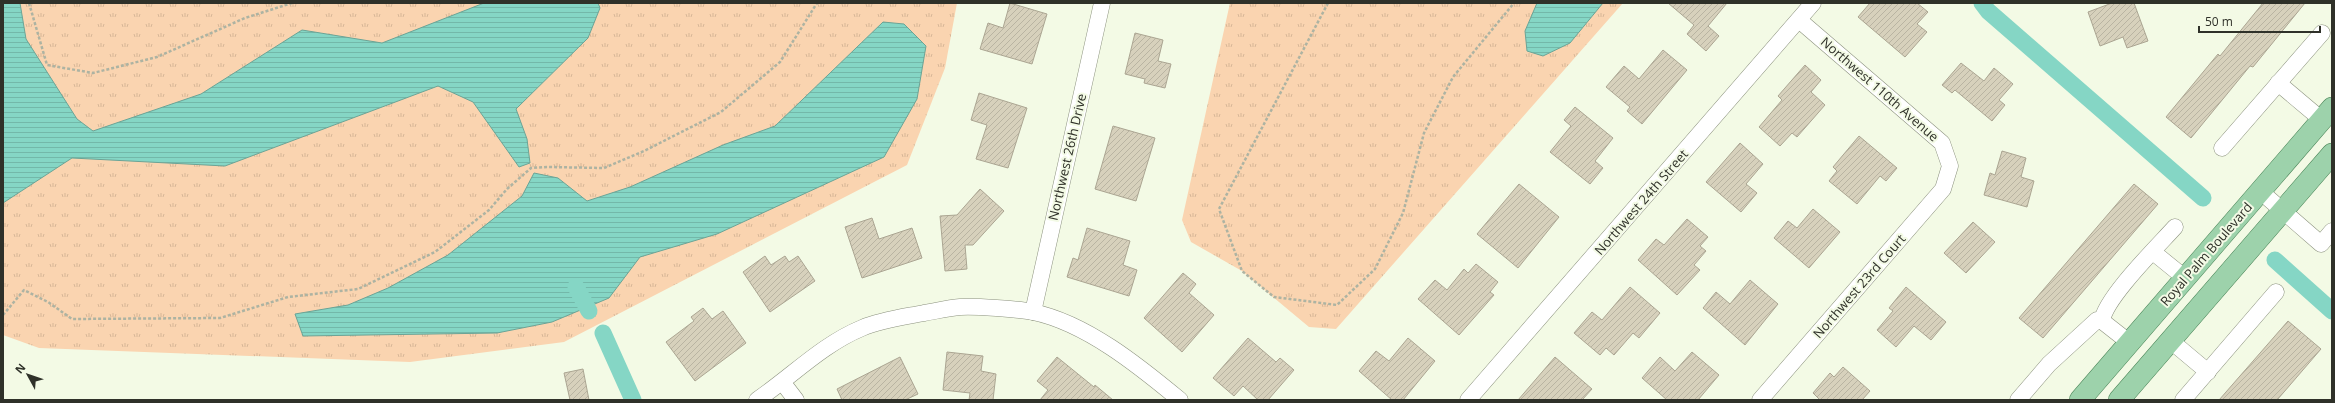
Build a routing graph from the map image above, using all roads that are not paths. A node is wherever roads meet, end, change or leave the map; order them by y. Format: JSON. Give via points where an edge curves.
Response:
{"nodes":[{"id":1,"x":1102,"y":3,"type":"edge"},
{"id":2,"x":1813,"y":3,"type":"edge"},
{"id":3,"x":1799,"y":20,"type":"junction"},
{"id":4,"x":2322,"y":33,"type":"dead end"},
{"id":5,"x":2278,"y":83,"type":"junction"},
{"id":6,"x":2327,"y":114,"type":"edge"},
{"id":7,"x":2222,"y":148,"type":"dead end"},
{"id":8,"x":2332,"y":154,"type":"edge"},
{"id":9,"x":1950,"y":166,"type":"joint"},
{"id":10,"x":2260,"y":191,"type":"junction"},
{"id":11,"x":2283,"y":211,"type":"junction"},
{"id":12,"x":2175,"y":226,"type":"dead end"},
{"id":13,"x":2332,"y":231,"type":"edge"},
{"id":14,"x":2153,"y":252,"type":"junction"},
{"id":15,"x":2186,"y":278,"type":"junction"},
{"id":16,"x":2276,"y":292,"type":"dead end"},
{"id":17,"x":1033,"y":312,"type":"junction"},
{"id":18,"x":2102,"y":321,"type":"junction"},
{"id":19,"x":2170,"y":341,"type":"junction"},
{"id":20,"x":2130,"y":343,"type":"junction"},
{"id":21,"x":2208,"y":372,"type":"junction"},
{"id":22,"x":783,"y":383,"type":"junction"},
{"id":23,"x":757,"y":400,"type":"edge"},
{"id":24,"x":796,"y":400,"type":"edge"},
{"id":25,"x":1178,"y":400,"type":"edge"},
{"id":26,"x":1468,"y":400,"type":"edge"},
{"id":27,"x":1760,"y":400,"type":"edge"},
{"id":28,"x":2018,"y":400,"type":"edge"},
{"id":29,"x":2080,"y":400,"type":"edge"},
{"id":30,"x":2119,"y":400,"type":"edge"},
{"id":31,"x":2184,"y":400,"type":"edge"}],
"edges":[{"from":1,"to":17,"type":"street","name":"Northwest 26th Drive"},
{"from":2,"to":3,"type":"street","name":"Northwest 24th Street"},
{"from":3,"to":9,"type":"street","name":"Northwest 110th Avenue","via":[[1942,143]]},
{"from":3,"to":26,"type":"street","name":"Northwest 24th Street"},
{"from":4,"to":5,"type":"street"},
{"from":5,"to":6,"type":"street"},
{"from":5,"to":7,"type":"street"},
{"from":6,"to":10,"type":"main road","name":"Royal Palm Boulevard"},
{"from":8,"to":11,"type":"main road"},
{"from":9,"to":27,"type":"street","name":"Northwest 23rd Court","via":[[1943,189]]},
{"from":10,"to":11,"type":"street"},
{"from":10,"to":15,"type":"main road","name":"Royal Palm Boulevard"},
{"from":11,"to":13,"type":"street","via":[[2321,244]]},
{"from":11,"to":19,"type":"main road"},
{"from":12,"to":14,"type":"street"},
{"from":14,"to":15,"type":"street"},
{"from":14,"to":18,"type":"street","via":[[2114,298],[2103,314]]},
{"from":15,"to":20,"type":"main road","name":"Royal Palm Boulevard"},
{"from":16,"to":21,"type":"street"},
{"from":17,"to":22,"type":"street","via":[[961,307],[907,316],[862,328],[821,351]]},
{"from":17,"to":25,"type":"street","via":[[1066,323],[1107,345],[1138,366]]},
{"from":18,"to":20,"type":"street"},
{"from":18,"to":28,"type":"street","via":[[2097,320],[2049,364]]},
{"from":19,"to":21,"type":"street"},
{"from":19,"to":30,"type":"main road"},
{"from":20,"to":29,"type":"main road","name":"Royal Palm Boulevard"},
{"from":21,"to":31,"type":"street"},
{"from":22,"to":23,"type":"street"},
{"from":22,"to":24,"type":"street"}]}
